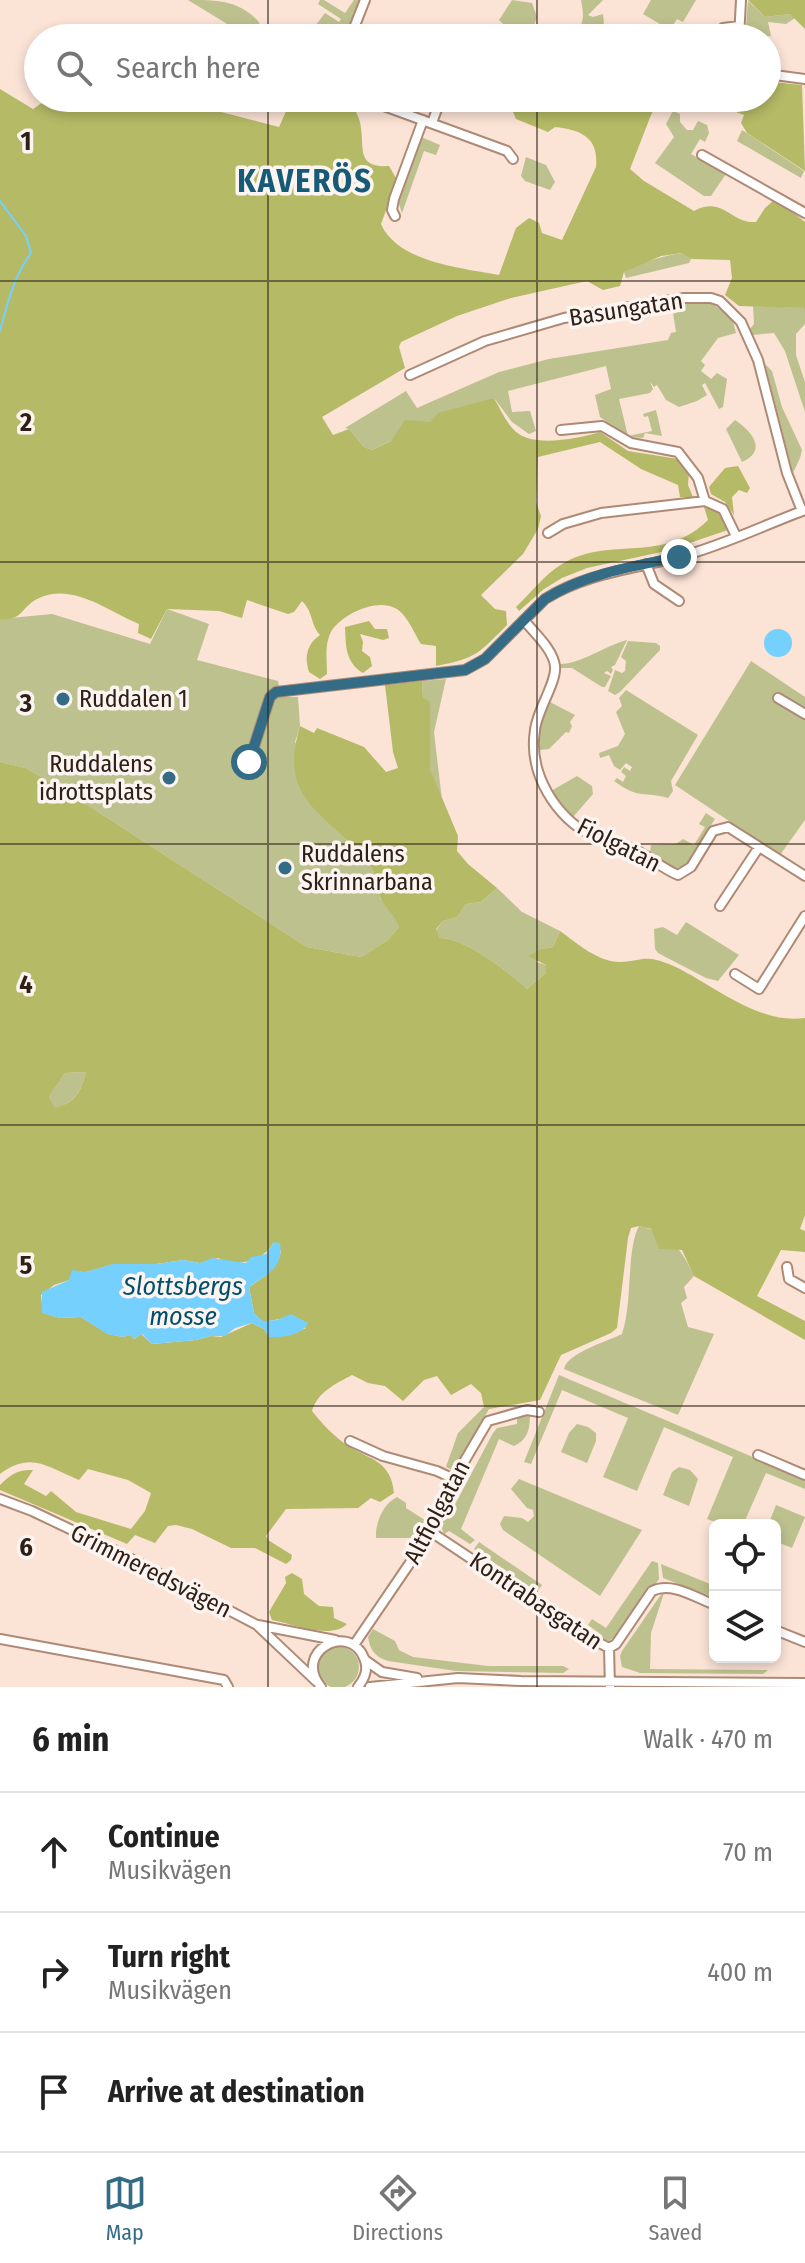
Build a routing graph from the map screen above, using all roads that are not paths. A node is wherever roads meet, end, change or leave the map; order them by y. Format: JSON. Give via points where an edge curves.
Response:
{"nodes":[{"id":1,"x":365,"y":0,"type":"edge"},
{"id":2,"x":741,"y":0,"type":"edge"},
{"id":3,"x":356,"y":24,"type":"edge"},
{"id":4,"x":739,"y":24,"type":"edge"},
{"id":5,"x":781,"y":76,"type":"edge"},
{"id":6,"x":805,"y":79,"type":"edge"},
{"id":7,"x":400,"y":112,"type":"edge"},
{"id":8,"x":433,"y":112,"type":"edge"},
{"id":9,"x":428,"y":122,"type":"junction"},
{"id":10,"x":702,"y":155,"type":"dead end"},
{"id":11,"x":513,"y":159,"type":"dead end"},
{"id":12,"x":805,"y":213,"type":"edge"},
{"id":13,"x":395,"y":216,"type":"dead end"},
{"id":14,"x":410,"y":375,"type":"dead end"},
{"id":15,"x":561,"y":430,"type":"dead end"},
{"id":16,"x":705,"y":501,"type":"junction"},
{"id":17,"x":803,"y":510,"type":"edge"},
{"id":18,"x":548,"y":533,"type":"dead end"},
{"id":19,"x":736,"y":536,"type":"junction"},
{"id":20,"x":646,"y":564,"type":"junction"},
{"id":21,"x":679,"y":601,"type":"dead end"},
{"id":22,"x":524,"y":620,"type":"junction"},
{"id":23,"x":778,"y":698,"type":"dead end"},
{"id":24,"x":805,"y":714,"type":"edge"},
{"id":25,"x":249,"y":762,"type":"dead end"},
{"id":26,"x":759,"y":847,"type":"junction"},
{"id":27,"x":805,"y":876,"type":"edge"},
{"id":28,"x":720,"y":906,"type":"dead end"},
{"id":29,"x":805,"y":916,"type":"edge"},
{"id":30,"x":735,"y":974,"type":"dead end"},
{"id":31,"x":787,"y":1267,"type":"dead end"},
{"id":32,"x":805,"y":1288,"type":"edge"},
{"id":33,"x":539,"y":1412,"type":"dead end"},
{"id":34,"x":350,"y":1441,"type":"dead end"},
{"id":35,"x":758,"y":1455,"type":"dead end"},
{"id":36,"x":805,"y":1475,"type":"edge"},
{"id":37,"x":454,"y":1479,"type":"junction"},
{"id":38,"x":0,"y":1499,"type":"edge"},
{"id":39,"x":431,"y":1532,"type":"junction"},
{"id":40,"x":709,"y":1603,"type":"edge"},
{"id":41,"x":257,"y":1625,"type":"junction"},
{"id":42,"x":781,"y":1632,"type":"edge"},
{"id":43,"x":0,"y":1639,"type":"edge"},
{"id":44,"x":337,"y":1641,"type":"junction"},
{"id":45,"x":805,"y":1642,"type":"edge"},
{"id":46,"x":354,"y":1645,"type":"junction"},
{"id":47,"x":609,"y":1648,"type":"junction"},
{"id":48,"x":365,"y":1660,"type":"junction"},
{"id":49,"x":430,"y":1680,"type":"junction"},
{"id":50,"x":805,"y":1683,"type":"edge"},
{"id":51,"x":610,"y":1684,"type":"edge"},
{"id":52,"x":318,"y":1685,"type":"edge"},
{"id":53,"x":228,"y":1687,"type":"edge"},
{"id":54,"x":358,"y":1687,"type":"edge"},
{"id":55,"x":370,"y":1687,"type":"edge"}],
"edges":[{"from":1,"to":3,"type":"street"},
{"from":2,"to":4,"type":"street"},
{"from":5,"to":6,"type":"street"},
{"from":7,"to":9,"type":"street"},
{"from":8,"to":9,"type":"street"},
{"from":9,"to":11,"type":"street","via":[[507,151]]},
{"from":9,"to":13,"type":"street","via":[[394,199]]},
{"from":10,"to":12,"type":"street"},
{"from":14,"to":17,"type":"street","name":"Basungatan","via":[[485,341],[564,318],[684,298],[720,301],[741,322],[758,360],[787,473]]},
{"from":15,"to":16,"type":"street","via":[[602,426],[631,443],[678,452],[698,478]]},
{"from":16,"to":18,"type":"street","via":[[601,513]]},
{"from":16,"to":19,"type":"street","via":[[723,509]]},
{"from":17,"to":19,"type":"street"},
{"from":19,"to":20,"type":"street"},
{"from":20,"to":21,"type":"street","via":[[654,584]]},
{"from":20,"to":22,"type":"street","via":[[557,592]]},
{"from":22,"to":25,"type":"street","via":[[485,659],[465,670],[276,692]]},
{"from":22,"to":26,"type":"street","name":"Fiolgatan","via":[[555,665],[534,739],[539,773],[560,812],[597,839],[631,848],[678,875],[691,867],[717,828],[728,827]]},
{"from":23,"to":24,"type":"street"},
{"from":26,"to":27,"type":"street","name":"Fiolgatan"},
{"from":26,"to":28,"type":"street"},
{"from":29,"to":30,"type":"street","via":[[759,989]]},
{"from":31,"to":32,"type":"street","via":[[789,1279]]},
{"from":33,"to":37,"type":"street","name":"Altfiolgatan","via":[[527,1410],[488,1421]]},
{"from":34,"to":37,"type":"street"},
{"from":35,"to":36,"type":"street"},
{"from":37,"to":39,"type":"street","name":"Altfiolgatan"},
{"from":38,"to":41,"type":"street","name":"Grimmeredsvägen","via":[[135,1560]]},
{"from":39,"to":46,"type":"street","name":"Altfiolgatan"},
{"from":39,"to":47,"type":"street","name":"Kontrabasgatan"},
{"from":40,"to":47,"type":"street","via":[[660,1587]]},
{"from":41,"to":44,"type":"street","name":"Grimmeredsvägen"},
{"from":41,"to":52,"type":"street","name":"Grimmeredsvägen"},
{"from":42,"to":45,"type":"street"},
{"from":43,"to":53,"type":"street","via":[[220,1679]]},
{"from":44,"to":46,"type":"street","name":"Grimmeredsvägen"},
{"from":44,"to":52,"type":"street","via":[[314,1659]]},
{"from":46,"to":48,"type":"street"},
{"from":47,"to":51,"type":"street","name":"Kontrabasgatan"},
{"from":48,"to":49,"type":"street","via":[[387,1674]]},
{"from":48,"to":54,"type":"street"},
{"from":49,"to":51,"type":"street"},
{"from":49,"to":55,"type":"street"},
{"from":50,"to":51,"type":"street"}]}
